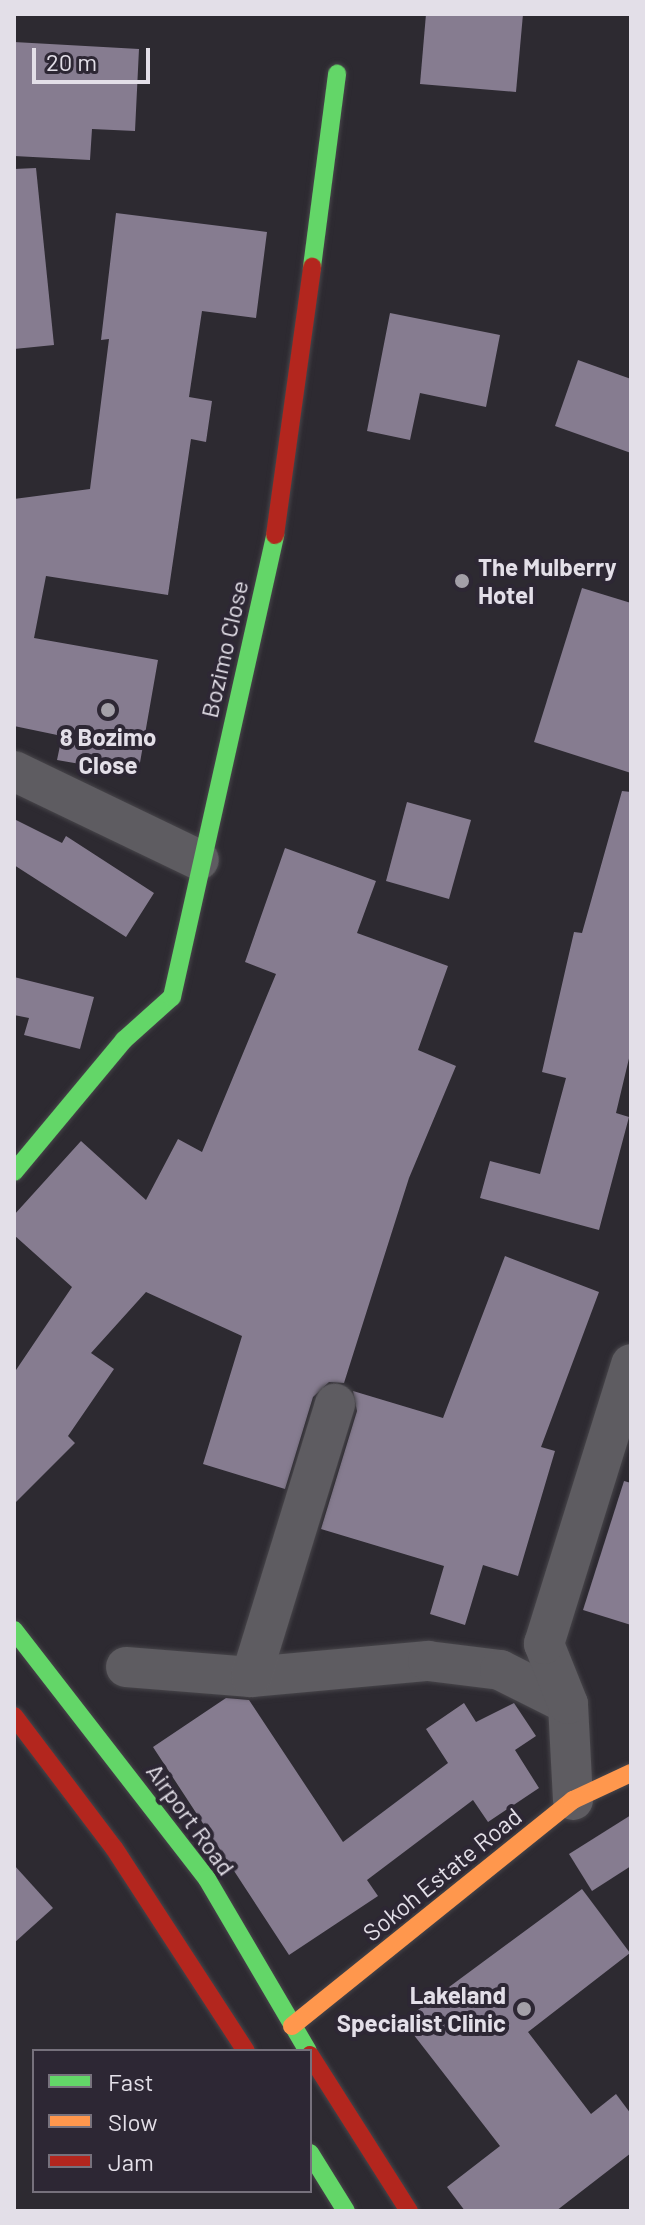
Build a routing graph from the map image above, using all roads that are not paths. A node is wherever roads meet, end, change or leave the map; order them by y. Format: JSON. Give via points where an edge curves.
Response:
{"nodes":[{"id":1,"x":337,"y":74,"type":"dead end"},
{"id":2,"x":14,"y":771,"type":"edge"},
{"id":3,"x":199,"y":860,"type":"junction"},
{"id":4,"x":14,"y":1172,"type":"edge"},
{"id":5,"x":631,"y":1364,"type":"edge"},
{"id":6,"x":335,"y":1404,"type":"dead end"},
{"id":7,"x":14,"y":1630,"type":"edge"},
{"id":8,"x":126,"y":1667,"type":"dead end"},
{"id":9,"x":251,"y":1677,"type":"junction"},
{"id":10,"x":568,"y":1704,"type":"junction"},
{"id":11,"x":14,"y":1716,"type":"edge"},
{"id":12,"x":631,"y":1773,"type":"edge"},
{"id":13,"x":573,"y":1800,"type":"junction"},
{"id":14,"x":292,"y":2026,"type":"junction"},
{"id":15,"x":245,"y":2049,"type":"edge"},
{"id":16,"x":306,"y":2049,"type":"edge"},
{"id":17,"x":312,"y":2058,"type":"edge"},
{"id":18,"x":312,"y":2156,"type":"edge"},
{"id":19,"x":346,"y":2211,"type":"edge"},
{"id":20,"x":409,"y":2211,"type":"edge"}],
"edges":[{"from":1,"to":3,"type":"street","name":"Bozimo Close","via":[[281,509]]},
{"from":2,"to":3,"type":"street"},
{"from":3,"to":4,"type":"street","name":"Bozimo Close","via":[[190,935],[172,997],[124,1040]]},
{"from":5,"to":10,"type":"street","via":[[544,1644]]},
{"from":6,"to":9,"type":"street"},
{"from":7,"to":14,"type":"street","name":"Airport Road","via":[[207,1879]]},
{"from":8,"to":9,"type":"street"},
{"from":9,"to":10,"type":"street","via":[[428,1661],[500,1670]]},
{"from":10,"to":13,"type":"street"},
{"from":11,"to":15,"type":"street","via":[[114,1848]]},
{"from":12,"to":13,"type":"street","name":"Sokoh Estate Road"},
{"from":13,"to":14,"type":"street","name":"Sokoh Estate Road"},
{"from":14,"to":16,"type":"street","name":"Airport Road"},
{"from":17,"to":20,"type":"street","name":"Airport Road"},
{"from":18,"to":19,"type":"street"}]}
